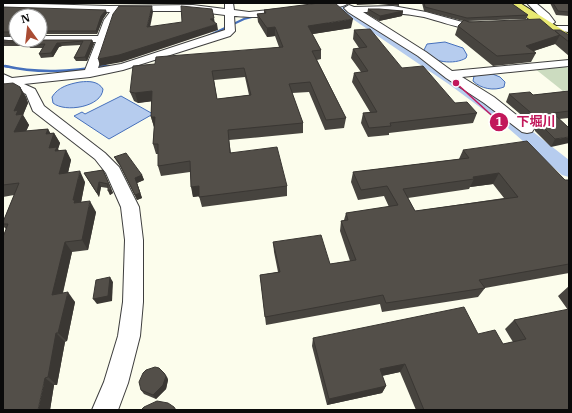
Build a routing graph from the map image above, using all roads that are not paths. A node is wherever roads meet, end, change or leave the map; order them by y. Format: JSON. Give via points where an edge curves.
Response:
{"nodes":[{"id":1,"x":512,"y":3,"type":"edge"},
{"id":2,"x":531,"y":3,"type":"edge"},
{"id":3,"x":342,"y":5,"type":"edge"},
{"id":4,"x":3,"y":6,"type":"edge"},
{"id":5,"x":229,"y":7,"type":"edge"},
{"id":6,"x":449,"y":8,"type":"edge"},
{"id":7,"x":117,"y":9,"type":"junction"},
{"id":8,"x":303,"y":9,"type":"edge"},
{"id":9,"x":288,"y":10,"type":"edge"},
{"id":10,"x":450,"y":22,"type":"junction"},
{"id":11,"x":490,"y":25,"type":"edge"},
{"id":12,"x":519,"y":25,"type":"edge"},
{"id":13,"x":550,"y":26,"type":"junction"},
{"id":14,"x":569,"y":30,"type":"edge"},
{"id":15,"x":48,"y":39,"type":"edge"},
{"id":16,"x":101,"y":39,"type":"junction"},
{"id":17,"x":569,"y":40,"type":"edge"},
{"id":18,"x":569,"y":63,"type":"edge"},
{"id":19,"x":91,"y":70,"type":"junction"},
{"id":20,"x":450,"y":75,"type":"junction"},
{"id":21,"x":6,"y":80,"type":"edge"},
{"id":22,"x":527,"y":129,"type":"dead end"},
{"id":23,"x":105,"y":410,"type":"edge"}],
"edges":[{"from":1,"to":13,"type":"main road"},
{"from":2,"to":13,"type":"street","via":[[546,16]]},
{"from":3,"to":8,"type":"street"},
{"from":3,"to":10,"type":"street","via":[[404,11]]},
{"from":3,"to":20,"type":"street","via":[[422,54]]},
{"from":4,"to":7,"type":"street"},
{"from":5,"to":7,"type":"street"},
{"from":5,"to":9,"type":"street","via":[[249,15]]},
{"from":5,"to":19,"type":"street","via":[[230,31],[226,34],[139,64]]},
{"from":6,"to":10,"type":"street"},
{"from":7,"to":16,"type":"street"},
{"from":10,"to":11,"type":"street","via":[[466,26]]},
{"from":12,"to":13,"type":"street"},
{"from":13,"to":14,"type":"street"},
{"from":13,"to":17,"type":"main road"},
{"from":15,"to":16,"type":"street"},
{"from":16,"to":19,"type":"street"},
{"from":18,"to":20,"type":"street"},
{"from":19,"to":21,"type":"street"},
{"from":20,"to":22,"type":"street"},
{"from":21,"to":23,"type":"street","via":[[31,92],[38,108],[100,156],[113,171],[130,207],[134,240],[134,302],[127,343],[116,383]]}]}
